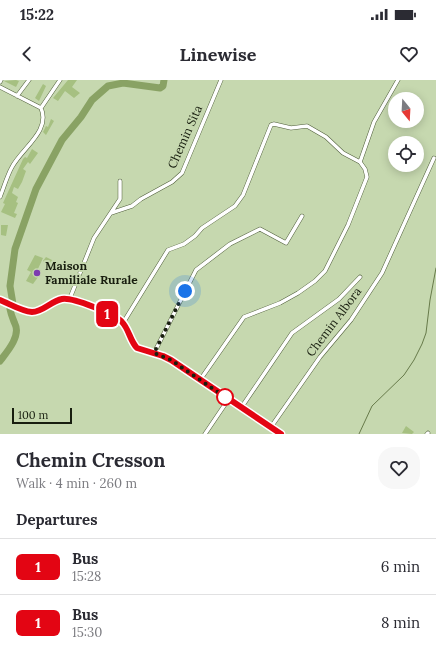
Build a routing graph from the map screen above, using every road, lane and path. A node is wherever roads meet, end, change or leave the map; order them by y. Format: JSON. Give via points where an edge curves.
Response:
{"nodes":[{"id":1,"x":30,"y":80,"type":"edge"},
{"id":2,"x":60,"y":80,"type":"edge"},
{"id":3,"x":221,"y":80,"type":"edge"},
{"id":4,"x":398,"y":80,"type":"edge"},
{"id":5,"x":0,"y":87,"type":"edge"},
{"id":6,"x":17,"y":96,"type":"junction"},
{"id":7,"x":39,"y":108,"type":"junction"},
{"id":8,"x":434,"y":158,"type":"dead end"},
{"id":9,"x":360,"y":162,"type":"junction"},
{"id":10,"x":120,"y":181,"type":"dead end"},
{"id":11,"x":0,"y":196,"type":"edge"},
{"id":12,"x":111,"y":213,"type":"junction"},
{"id":13,"x":302,"y":216,"type":"dead end"},
{"id":14,"x":360,"y":277,"type":"dead end"},
{"id":15,"x":70,"y":298,"type":"junction"},
{"id":16,"x":0,"y":300,"type":"edge"},
{"id":17,"x":123,"y":324,"type":"junction"},
{"id":18,"x":154,"y":353,"type":"junction"},
{"id":19,"x":200,"y":380,"type":"junction"},
{"id":20,"x":228,"y":400,"type":"junction"},
{"id":21,"x":241,"y":408,"type":"junction"},
{"id":22,"x":271,"y":427,"type":"junction"},
{"id":23,"x":205,"y":434,"type":"edge"},
{"id":24,"x":281,"y":434,"type":"edge"}],
"edges":[{"from":1,"to":6,"type":"street"},
{"from":2,"to":7,"type":"street"},
{"from":3,"to":12,"type":"street","name":"Chemin Sita","via":[[182,173],[172,182],[132,206]]},
{"from":4,"to":9,"type":"street","via":[[374,122]]},
{"from":5,"to":6,"type":"street"},
{"from":6,"to":7,"type":"street"},
{"from":7,"to":11,"type":"street","via":[[44,115],[42,126],[11,168]]},
{"from":8,"to":22,"type":"street","name":"Chemin Albora","via":[[382,272],[352,320],[320,357]]},
{"from":9,"to":17,"type":"street","via":[[343,153],[307,126],[291,128],[271,125],[243,195],[226,213],[202,228],[195,236],[184,244],[168,250]]},
{"from":9,"to":19,"type":"street","via":[[366,176],[348,225],[325,271],[298,293],[244,317]]},
{"from":10,"to":12,"type":"street","via":[[120,199]]},
{"from":12,"to":15,"type":"street","via":[[94,238]]},
{"from":13,"to":18,"type":"street","via":[[286,243],[260,229],[230,244],[196,270]]},
{"from":14,"to":21,"type":"street","via":[[339,299],[292,333]]},
{"from":15,"to":16,"type":"main road","via":[[61,299],[31,312]]},
{"from":15,"to":17,"type":"main road","via":[[115,317]]},
{"from":17,"to":18,"type":"main road","via":[[137,348]]},
{"from":18,"to":19,"type":"main road","via":[[171,360]]},
{"from":19,"to":20,"type":"main road"},
{"from":20,"to":21,"type":"main road"},
{"from":20,"to":23,"type":"street"},
{"from":21,"to":22,"type":"main road"},
{"from":22,"to":24,"type":"main road"}]}
